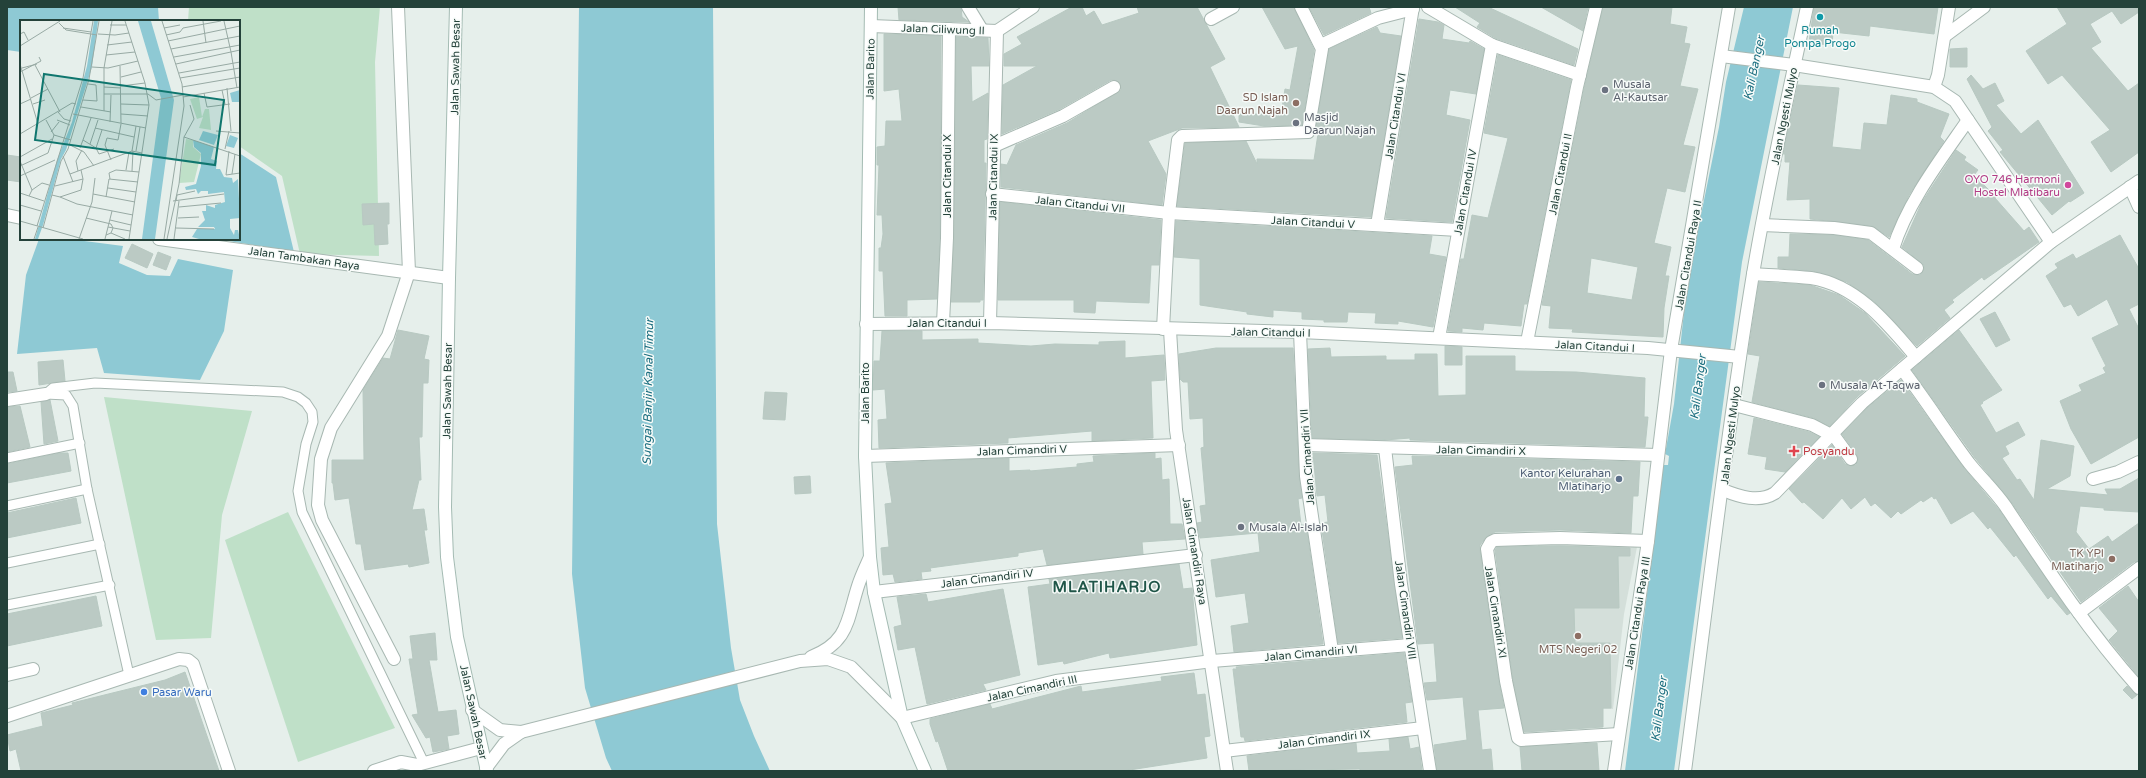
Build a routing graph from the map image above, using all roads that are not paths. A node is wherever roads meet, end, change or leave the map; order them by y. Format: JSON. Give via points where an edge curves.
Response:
{"nodes":[{"id":1,"x":398,"y":7,"type":"edge"},
{"id":2,"x":456,"y":7,"type":"edge"},
{"id":3,"x":871,"y":7,"type":"edge"},
{"id":4,"x":968,"y":7,"type":"edge"},
{"id":5,"x":1233,"y":7,"type":"edge"},
{"id":6,"x":1301,"y":7,"type":"edge"},
{"id":7,"x":1428,"y":7,"type":"edge"},
{"id":8,"x":1596,"y":7,"type":"edge"},
{"id":9,"x":1729,"y":7,"type":"edge"},
{"id":10,"x":1807,"y":7,"type":"edge"},
{"id":11,"x":1949,"y":7,"type":"edge"},
{"id":12,"x":1984,"y":7,"type":"edge"},
{"id":13,"x":1413,"y":8,"type":"edge"},
{"id":14,"x":1026,"y":9,"type":"edge"},
{"id":15,"x":1211,"y":19,"type":"dead end"},
{"id":16,"x":871,"y":26,"type":"junction"},
{"id":17,"x":949,"y":29,"type":"junction"},
{"id":18,"x":982,"y":30,"type":"junction"},
{"id":19,"x":997,"y":31,"type":"junction"},
{"id":20,"x":1945,"y":36,"type":"junction"},
{"id":21,"x":1321,"y":45,"type":"junction"},
{"id":22,"x":1492,"y":45,"type":"junction"},
{"id":23,"x":1725,"y":57,"type":"junction"},
{"id":24,"x":1790,"y":65,"type":"junction"},
{"id":25,"x":1580,"y":75,"type":"junction"},
{"id":26,"x":1114,"y":86,"type":"dead end"},
{"id":27,"x":1934,"y":87,"type":"junction"},
{"id":28,"x":1968,"y":120,"type":"junction"},
{"id":29,"x":994,"y":146,"type":"junction"},
{"id":30,"x":2135,"y":184,"type":"edge"},
{"id":31,"x":992,"y":194,"type":"junction"},
{"id":32,"x":2139,"y":207,"type":"edge"},
{"id":33,"x":1169,"y":213,"type":"junction"},
{"id":34,"x":7,"y":216,"type":"edge"},
{"id":35,"x":20,"y":218,"type":"edge"},
{"id":36,"x":1377,"y":225,"type":"junction"},
{"id":37,"x":1762,"y":225,"type":"junction"},
{"id":38,"x":1458,"y":230,"type":"junction"},
{"id":39,"x":167,"y":240,"type":"edge"},
{"id":40,"x":2052,"y":242,"type":"junction"},
{"id":41,"x":1893,"y":249,"type":"junction"},
{"id":42,"x":1917,"y":268,"type":"dead end"},
{"id":43,"x":409,"y":272,"type":"junction"},
{"id":44,"x":1753,"y":274,"type":"junction"},
{"id":45,"x":449,"y":278,"type":"junction"},
{"id":46,"x":944,"y":323,"type":"junction"},
{"id":47,"x":990,"y":323,"type":"junction"},
{"id":48,"x":866,"y":324,"type":"junction"},
{"id":49,"x":1166,"y":329,"type":"junction"},
{"id":50,"x":1300,"y":332,"type":"junction"},
{"id":51,"x":1439,"y":338,"type":"junction"},
{"id":52,"x":1527,"y":342,"type":"junction"},
{"id":53,"x":1674,"y":351,"type":"junction"},
{"id":54,"x":1736,"y":356,"type":"junction"},
{"id":55,"x":1916,"y":357,"type":"junction"},
{"id":56,"x":1902,"y":368,"type":"junction"},
{"id":57,"x":46,"y":394,"type":"junction"},
{"id":58,"x":7,"y":400,"type":"edge"},
{"id":59,"x":1734,"y":405,"type":"junction"},
{"id":60,"x":1831,"y":435,"type":"junction"},
{"id":61,"x":80,"y":443,"type":"junction"},
{"id":62,"x":1179,"y":445,"type":"junction"},
{"id":63,"x":1305,"y":446,"type":"junction"},
{"id":64,"x":1385,"y":448,"type":"junction"},
{"id":65,"x":1658,"y":454,"type":"junction"},
{"id":66,"x":865,"y":456,"type":"junction"},
{"id":67,"x":7,"y":458,"type":"edge"},
{"id":68,"x":1851,"y":460,"type":"dead end"},
{"id":69,"x":2139,"y":462,"type":"edge"},
{"id":70,"x":2093,"y":480,"type":"dead end"},
{"id":71,"x":87,"y":489,"type":"junction"},
{"id":72,"x":1723,"y":490,"type":"junction"},
{"id":73,"x":7,"y":506,"type":"edge"},
{"id":74,"x":1648,"y":541,"type":"junction"},
{"id":75,"x":100,"y":544,"type":"junction"},
{"id":76,"x":1196,"y":554,"type":"junction"},
{"id":77,"x":870,"y":557,"type":"junction"},
{"id":78,"x":7,"y":563,"type":"edge"},
{"id":79,"x":2139,"y":568,"type":"edge"},
{"id":80,"x":110,"y":585,"type":"junction"},
{"id":81,"x":874,"y":592,"type":"junction"},
{"id":82,"x":7,"y":605,"type":"edge"},
{"id":83,"x":2079,"y":613,"type":"junction"},
{"id":84,"x":1410,"y":645,"type":"junction"},
{"id":85,"x":1332,"y":651,"type":"junction"},
{"id":86,"x":394,"y":659,"type":"dead end"},
{"id":87,"x":800,"y":661,"type":"junction"},
{"id":88,"x":1212,"y":661,"type":"junction"},
{"id":89,"x":33,"y":669,"type":"dead end"},
{"id":90,"x":129,"y":674,"type":"junction"},
{"id":91,"x":7,"y":675,"type":"edge"},
{"id":92,"x":2139,"y":688,"type":"edge"},
{"id":93,"x":472,"y":710,"type":"junction"},
{"id":94,"x":7,"y":716,"type":"edge"},
{"id":95,"x":902,"y":718,"type":"junction"},
{"id":96,"x":1423,"y":728,"type":"junction"},
{"id":97,"x":521,"y":732,"type":"junction"},
{"id":98,"x":1619,"y":734,"type":"junction"},
{"id":99,"x":481,"y":748,"type":"junction"},
{"id":100,"x":1224,"y":751,"type":"junction"},
{"id":101,"x":418,"y":766,"type":"edge"},
{"id":102,"x":486,"y":770,"type":"edge"},
{"id":103,"x":1224,"y":770,"type":"edge"},
{"id":104,"x":229,"y":771,"type":"edge"},
{"id":105,"x":374,"y":771,"type":"edge"},
{"id":106,"x":925,"y":771,"type":"edge"},
{"id":107,"x":1430,"y":771,"type":"edge"},
{"id":108,"x":1614,"y":771,"type":"edge"},
{"id":109,"x":1685,"y":771,"type":"edge"}],
"edges":[{"from":1,"to":43,"type":"street"},
{"from":2,"to":45,"type":"street","name":"Jalan Sawah Besar"},
{"from":3,"to":16,"type":"street","name":"Jalan Barito"},
{"from":4,"to":18,"type":"street"},
{"from":5,"to":15,"type":"street"},
{"from":6,"to":21,"type":"street"},
{"from":7,"to":22,"type":"street"},
{"from":8,"to":25,"type":"street","name":"Jalan Citandui II"},
{"from":9,"to":23,"type":"street","name":"Jalan Citandui Raya II"},
{"from":10,"to":24,"type":"street","name":"Jalan Ngesti Mulyo"},
{"from":11,"to":20,"type":"street"},
{"from":12,"to":20,"type":"street"},
{"from":13,"to":21,"type":"street","via":[[1378,18]]},
{"from":13,"to":36,"type":"street","name":"Jalan Citandui VI"},
{"from":14,"to":19,"type":"street","name":"Jalan Ciliwung II"},
{"from":16,"to":17,"type":"street","name":"Jalan Ciliwung II"},
{"from":16,"to":48,"type":"street","name":"Jalan Barito"},
{"from":17,"to":18,"type":"street","name":"Jalan Ciliwung II"},
{"from":17,"to":46,"type":"street","name":"Jalan Citandui X"},
{"from":18,"to":19,"type":"street","name":"Jalan Ciliwung II"},
{"from":19,"to":29,"type":"street","name":"Jalan Citandui IX"},
{"from":20,"to":27,"type":"street"},
{"from":21,"to":33,"type":"street","name":"Jalan Cimandiri Raya","via":[[1322,56],[1308,132],[1182,136],[1178,140]]},
{"from":22,"to":25,"type":"street"},
{"from":22,"to":38,"type":"street","name":"Jalan Citandui IV"},
{"from":23,"to":24,"type":"street"},
{"from":23,"to":53,"type":"street","name":"Jalan Citandui Raya II"},
{"from":24,"to":27,"type":"street"},
{"from":24,"to":37,"type":"street","name":"Jalan Ngesti Mulyo"},
{"from":25,"to":52,"type":"street","name":"Jalan Citandui II"},
{"from":26,"to":29,"type":"street","via":[[1063,116]]},
{"from":27,"to":28,"type":"street","via":[[1955,101]]},
{"from":28,"to":40,"type":"street"},
{"from":28,"to":41,"type":"street","via":[[1934,169],[1905,221]]},
{"from":29,"to":31,"type":"street","name":"Jalan Citandui IX"},
{"from":30,"to":32,"type":"street"},
{"from":30,"to":40,"type":"street","name":"Jalan Ngesti Mulyo"},
{"from":31,"to":33,"type":"street","name":"Jalan Citandui VII"},
{"from":31,"to":47,"type":"street","name":"Jalan Citandui IX"},
{"from":33,"to":36,"type":"street","name":"Jalan Citandui V"},
{"from":33,"to":49,"type":"street","name":"Jalan Cimandiri Raya"},
{"from":34,"to":35,"type":"street"},
{"from":36,"to":38,"type":"street","name":"Jalan Citandui V"},
{"from":37,"to":41,"type":"street","via":[[1864,231]]},
{"from":37,"to":44,"type":"street","name":"Jalan Ngesti Mulyo"},
{"from":38,"to":51,"type":"street","name":"Jalan Citandui IV"},
{"from":39,"to":43,"type":"street","name":"Jalan Tambakan Raya"},
{"from":40,"to":55,"type":"street","name":"Jalan Ngesti Mulyo"},
{"from":41,"to":42,"type":"street"},
{"from":43,"to":45,"type":"street","name":"Jalan Tambakan Raya"},
{"from":43,"to":86,"type":"street","via":[[388,336],[331,428],[321,459],[318,505],[322,520]]},
{"from":44,"to":54,"type":"street","name":"Jalan Ngesti Mulyo"},
{"from":44,"to":55,"type":"street","via":[[1812,278],[1845,290],[1886,322]]},
{"from":45,"to":93,"type":"street","name":"Jalan Sawah Besar","via":[[445,507],[447,557],[457,637]]},
{"from":46,"to":47,"type":"street","name":"Jalan Citandui I"},
{"from":46,"to":48,"type":"street","name":"Jalan Citandui I"},
{"from":47,"to":49,"type":"street","name":"Jalan Citandui I"},
{"from":48,"to":66,"type":"street","name":"Jalan Barito"},
{"from":49,"to":50,"type":"street","name":"Jalan Citandui I"},
{"from":49,"to":62,"type":"street","name":"Jalan Cimandiri Raya"},
{"from":50,"to":51,"type":"street","name":"Jalan Citandui I"},
{"from":50,"to":63,"type":"street","name":"Jalan Cimandiri VII"},
{"from":51,"to":52,"type":"street","name":"Jalan Citandui I"},
{"from":52,"to":53,"type":"street","name":"Jalan Citandui I"},
{"from":53,"to":54,"type":"street","name":"Jalan Citandui I"},
{"from":53,"to":65,"type":"street","name":"Jalan Citandui Raya II"},
{"from":54,"to":59,"type":"street","name":"Jalan Ngesti Mulyo"},
{"from":55,"to":56,"type":"street","name":"Jalan Ngesti Mulyo"},
{"from":56,"to":60,"type":"street","name":"Jalan Ngesti Mulyo"},
{"from":56,"to":83,"type":"street","via":[[1971,464],[2006,507]]},
{"from":57,"to":58,"type":"street"},
{"from":57,"to":61,"type":"lane","via":[[66,395],[70,400]]},
{"from":57,"to":101,"type":"lane","via":[[53,388],[95,383],[283,392],[306,403],[312,412],[313,422],[306,444],[298,491],[302,512]]},
{"from":59,"to":60,"type":"street","via":[[1812,425]]},
{"from":59,"to":72,"type":"street","name":"Jalan Ngesti Mulyo"},
{"from":60,"to":68,"type":"street"},
{"from":60,"to":72,"type":"street","name":"Jalan Ngesti Mulyo","via":[[1768,498],[1749,499]]},
{"from":61,"to":67,"type":"lane"},
{"from":61,"to":71,"type":"lane"},
{"from":62,"to":66,"type":"street","name":"Jalan Cimandiri V"},
{"from":62,"to":76,"type":"street","name":"Jalan Cimandiri Raya"},
{"from":63,"to":64,"type":"street","name":"Jalan Cimandiri X"},
{"from":63,"to":85,"type":"street","name":"Jalan Cimandiri VII","via":[[1306,476]]},
{"from":64,"to":65,"type":"street","name":"Jalan Cimandiri X"},
{"from":64,"to":84,"type":"street","name":"Jalan Cimandiri VIII"},
{"from":65,"to":74,"type":"street","name":"Jalan Citandui Raya III"},
{"from":66,"to":77,"type":"street","name":"Jalan Barito"},
{"from":69,"to":70,"type":"street"},
{"from":71,"to":73,"type":"lane"},
{"from":71,"to":75,"type":"lane"},
{"from":72,"to":109,"type":"street"},
{"from":74,"to":98,"type":"street","name":"Jalan Citandui Raya III"},
{"from":74,"to":98,"type":"street","name":"Jalan Cimandiri XI","via":[[1560,538],[1496,540],[1491,542],[1487,549],[1505,673],[1518,738],[1522,740]]},
{"from":75,"to":78,"type":"lane"},
{"from":75,"to":80,"type":"lane"},
{"from":76,"to":81,"type":"street","name":"Jalan Cimandiri IV"},
{"from":76,"to":88,"type":"street","name":"Jalan Cimandiri Raya"},
{"from":77,"to":81,"type":"street","name":"Jalan Barito"},
{"from":77,"to":87,"type":"street","via":[[858,585],[845,629],[837,640],[822,652]]},
{"from":79,"to":83,"type":"street"},
{"from":80,"to":82,"type":"lane"},
{"from":80,"to":90,"type":"lane"},
{"from":81,"to":95,"type":"street","name":"Jalan Barito"},
{"from":83,"to":92,"type":"street","via":[[2109,654]]},
{"from":84,"to":85,"type":"street","name":"Jalan Cimandiri VI"},
{"from":84,"to":96,"type":"street","name":"Jalan Cimandiri VIII"},
{"from":85,"to":88,"type":"street","name":"Jalan Cimandiri VI"},
{"from":87,"to":95,"type":"street","via":[[828,659],[851,667]]},
{"from":87,"to":97,"type":"street","via":[[537,730]]},
{"from":88,"to":95,"type":"street","name":"Jalan Cimandiri III","via":[[1056,681]]},
{"from":88,"to":100,"type":"street","name":"Jalan Cimandiri Raya"},
{"from":89,"to":91,"type":"street"},
{"from":90,"to":94,"type":"street"},
{"from":90,"to":104,"type":"street","via":[[179,660],[188,660],[193,664]]},
{"from":93,"to":97,"type":"street","via":[[500,730]]},
{"from":93,"to":99,"type":"street","name":"Jalan Sawah Besar"},
{"from":95,"to":106,"type":"street","name":"Jalan Barito"},
{"from":96,"to":100,"type":"street","name":"Jalan Cimandiri IX"},
{"from":96,"to":107,"type":"street","name":"Jalan Cimandiri VIII"},
{"from":97,"to":102,"type":"street","via":[[504,744]]},
{"from":98,"to":108,"type":"street","name":"Jalan Citandui Raya III"},
{"from":99,"to":101,"type":"street"},
{"from":99,"to":102,"type":"street","name":"Jalan Sawah Besar"},
{"from":100,"to":103,"type":"street","name":"Jalan Cimandiri Raya"},
{"from":101,"to":105,"type":"street","via":[[401,762]]}]}
